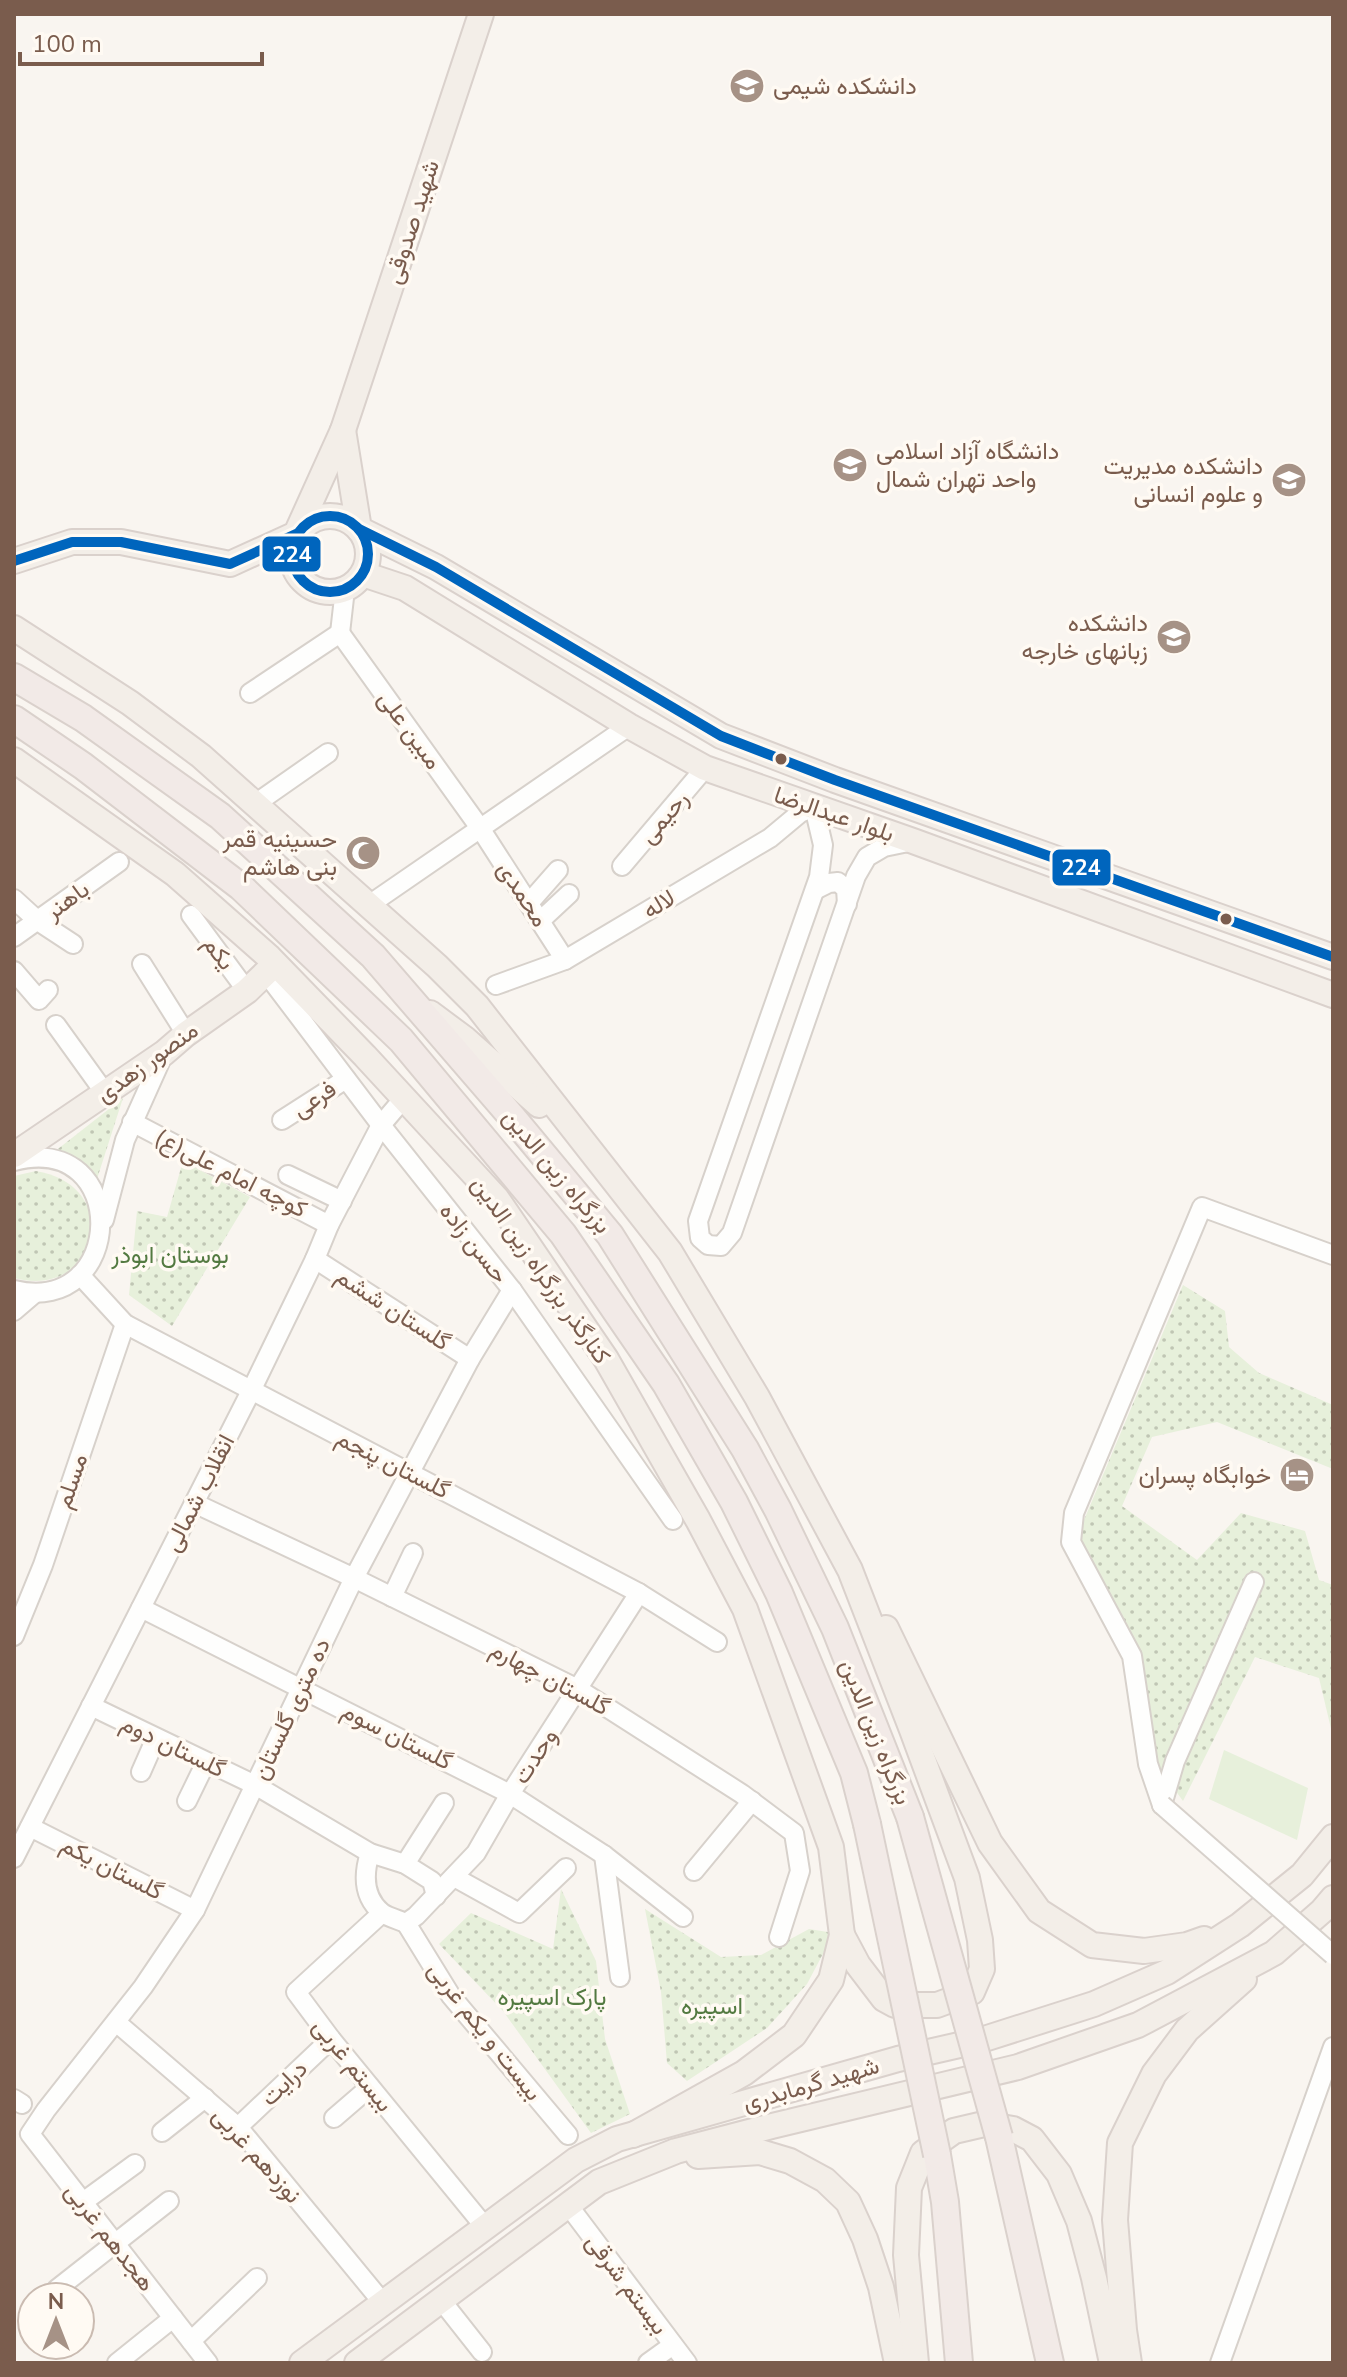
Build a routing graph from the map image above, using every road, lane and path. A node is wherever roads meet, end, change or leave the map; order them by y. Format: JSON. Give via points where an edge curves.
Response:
{"nodes":[{"id":1,"x":481,"y":14,"type":"edge"},
{"id":2,"x":343,"y":430,"type":"junction"},
{"id":3,"x":359,"y":529,"type":"junction"},
{"id":4,"x":296,"y":534,"type":"junction"},
{"id":5,"x":14,"y":561,"type":"edge"},
{"id":6,"x":436,"y":567,"type":"junction"},
{"id":7,"x":354,"y":582,"type":"junction"},
{"id":8,"x":416,"y":595,"type":"junction"},
{"id":9,"x":14,"y":628,"type":"edge"},
{"id":10,"x":340,"y":633,"type":"junction"},
{"id":11,"x":14,"y":677,"type":"edge"},
{"id":12,"x":250,"y":693,"type":"dead end"},
{"id":13,"x":14,"y":719,"type":"edge"},
{"id":14,"x":629,"y":726,"type":"junction"},
{"id":15,"x":328,"y":753,"type":"dead end"},
{"id":16,"x":14,"y":760,"type":"edge"},
{"id":17,"x":705,"y":768,"type":"junction"},
{"id":18,"x":255,"y":804,"type":"junction"},
{"id":19,"x":814,"y":807,"type":"junction"},
{"id":20,"x":480,"y":828,"type":"junction"},
{"id":21,"x":913,"y":841,"type":"junction"},
{"id":22,"x":119,"y":862,"type":"dead end"},
{"id":23,"x":622,"y":866,"type":"dead end"},
{"id":24,"x":558,"y":870,"type":"dead end"},
{"id":25,"x":815,"y":890,"type":"junction"},
{"id":26,"x":569,"y":894,"type":"dead end"},
{"id":27,"x":14,"y":899,"type":"edge"},
{"id":28,"x":529,"y":903,"type":"junction"},
{"id":29,"x":847,"y":904,"type":"junction"},
{"id":30,"x":369,"y":905,"type":"junction"},
{"id":31,"x":191,"y":915,"type":"dead end"},
{"id":32,"x":38,"y":921,"type":"junction"},
{"id":33,"x":540,"y":921,"type":"junction"},
{"id":34,"x":14,"y":937,"type":"edge"},
{"id":35,"x":73,"y":944,"type":"dead end"},
{"id":36,"x":1333,"y":957,"type":"edge"},
{"id":37,"x":565,"y":960,"type":"junction"},
{"id":38,"x":142,"y":964,"type":"dead end"},
{"id":39,"x":271,"y":968,"type":"junction"},
{"id":40,"x":14,"y":971,"type":"edge"},
{"id":41,"x":496,"y":985,"type":"dead end"},
{"id":42,"x":48,"y":990,"type":"dead end"},
{"id":43,"x":247,"y":991,"type":"junction"},
{"id":44,"x":1333,"y":995,"type":"edge"},
{"id":45,"x":409,"y":998,"type":"junction"},
{"id":46,"x":56,"y":1025,"type":"dead end"},
{"id":47,"x":186,"y":1034,"type":"junction"},
{"id":48,"x":164,"y":1053,"type":"junction"},
{"id":49,"x":346,"y":1079,"type":"junction"},
{"id":50,"x":105,"y":1093,"type":"junction"},
{"id":51,"x":404,"y":1098,"type":"junction"},
{"id":52,"x":282,"y":1120,"type":"dead end"},
{"id":53,"x":132,"y":1122,"type":"junction"},
{"id":54,"x":381,"y":1125,"type":"junction"},
{"id":55,"x":14,"y":1158,"type":"edge"},
{"id":56,"x":288,"y":1175,"type":"dead end"},
{"id":57,"x":624,"y":1193,"type":"junction"},
{"id":58,"x":342,"y":1201,"type":"junction"},
{"id":59,"x":329,"y":1225,"type":"junction"},
{"id":60,"x":102,"y":1226,"type":"junction"},
{"id":61,"x":1333,"y":1255,"type":"edge"},
{"id":62,"x":315,"y":1259,"type":"junction"},
{"id":63,"x":80,"y":1275,"type":"junction"},
{"id":64,"x":14,"y":1290,"type":"edge"},
{"id":65,"x":512,"y":1290,"type":"junction"},
{"id":66,"x":35,"y":1293,"type":"junction"},
{"id":67,"x":14,"y":1311,"type":"edge"},
{"id":68,"x":125,"y":1324,"type":"junction"},
{"id":69,"x":470,"y":1359,"type":"junction"},
{"id":70,"x":251,"y":1391,"type":"junction"},
{"id":71,"x":409,"y":1472,"type":"junction"},
{"id":72,"x":194,"y":1503,"type":"junction"},
{"id":73,"x":673,"y":1520,"type":"dead end"},
{"id":74,"x":413,"y":1553,"type":"dead end"},
{"id":75,"x":850,"y":1570,"type":"junction"},
{"id":76,"x":354,"y":1578,"type":"junction"},
{"id":77,"x":1254,"y":1582,"type":"dead end"},
{"id":78,"x":639,"y":1593,"type":"junction"},
{"id":79,"x":392,"y":1597,"type":"junction"},
{"id":80,"x":141,"y":1608,"type":"junction"},
{"id":81,"x":14,"y":1636,"type":"edge"},
{"id":82,"x":717,"y":1642,"type":"dead end"},
{"id":83,"x":300,"y":1687,"type":"junction"},
{"id":84,"x":578,"y":1689,"type":"junction"},
{"id":85,"x":91,"y":1706,"type":"junction"},
{"id":86,"x":156,"y":1738,"type":"junction"},
{"id":87,"x":206,"y":1762,"type":"junction"},
{"id":88,"x":141,"y":1772,"type":"dead end"},
{"id":89,"x":255,"y":1785,"type":"junction"},
{"id":90,"x":510,"y":1794,"type":"junction"},
{"id":91,"x":187,"y":1801,"type":"dead end"},
{"id":92,"x":752,"y":1801,"type":"junction"},
{"id":93,"x":444,"y":1803,"type":"dead end"},
{"id":94,"x":1162,"y":1805,"type":"junction"},
{"id":95,"x":30,"y":1827,"type":"junction"},
{"id":96,"x":1333,"y":1837,"type":"edge"},
{"id":97,"x":370,"y":1853,"type":"junction"},
{"id":98,"x":604,"y":1855,"type":"junction"},
{"id":99,"x":14,"y":1858,"type":"edge"},
{"id":100,"x":405,"y":1864,"type":"junction"},
{"id":101,"x":566,"y":1868,"type":"dead end"},
{"id":102,"x":694,"y":1871,"type":"dead end"},
{"id":103,"x":454,"y":1877,"type":"junction"},
{"id":104,"x":436,"y":1896,"type":"junction"},
{"id":105,"x":1333,"y":1898,"type":"edge"},
{"id":106,"x":195,"y":1910,"type":"junction"},
{"id":107,"x":382,"y":1913,"type":"junction"},
{"id":108,"x":683,"y":1917,"type":"dead end"},
{"id":109,"x":406,"y":1923,"type":"junction"},
{"id":110,"x":1240,"y":1925,"type":"junction"},
{"id":111,"x":842,"y":1935,"type":"junction"},
{"id":112,"x":779,"y":1937,"type":"dead end"},
{"id":113,"x":1274,"y":1953,"type":"junction"},
{"id":114,"x":1333,"y":1955,"type":"edge"},
{"id":115,"x":620,"y":1977,"type":"dead end"},
{"id":116,"x":116,"y":2022,"type":"junction"},
{"id":117,"x":331,"y":2039,"type":"junction"},
{"id":118,"x":1333,"y":2047,"type":"edge"},
{"id":119,"x":370,"y":2087,"type":"junction"},
{"id":120,"x":205,"y":2098,"type":"junction"},
{"id":121,"x":46,"y":2110,"type":"joint"},
{"id":122,"x":334,"y":2118,"type":"dead end"},
{"id":123,"x":238,"y":2127,"type":"junction"},
{"id":124,"x":162,"y":2132,"type":"dead end"},
{"id":125,"x":568,"y":2135,"type":"dead end"},
{"id":126,"x":633,"y":2135,"type":"junction"},
{"id":127,"x":135,"y":2164,"type":"dead end"},
{"id":128,"x":599,"y":2182,"type":"junction"},
{"id":129,"x":169,"y":2201,"type":"dead end"},
{"id":130,"x":83,"y":2202,"type":"junction"},
{"id":131,"x":568,"y":2205,"type":"junction"},
{"id":132,"x":485,"y":2227,"type":"junction"},
{"id":133,"x":115,"y":2244,"type":"junction"},
{"id":134,"x":257,"y":2278,"type":"dead end"},
{"id":135,"x":67,"y":2281,"type":"edge"},
{"id":136,"x":441,"y":2300,"type":"junction"},
{"id":137,"x":383,"y":2303,"type":"junction"},
{"id":138,"x":173,"y":2318,"type":"junction"},
{"id":139,"x":191,"y":2341,"type":"junction"},
{"id":140,"x":673,"y":2345,"type":"junction"},
{"id":141,"x":482,"y":2352,"type":"dead end"},
{"id":142,"x":117,"y":2363,"type":"edge"},
{"id":143,"x":208,"y":2363,"type":"edge"},
{"id":144,"x":302,"y":2363,"type":"edge"},
{"id":145,"x":357,"y":2363,"type":"edge"},
{"id":146,"x":648,"y":2363,"type":"edge"},
{"id":147,"x":687,"y":2363,"type":"edge"},
{"id":148,"x":897,"y":2363,"type":"edge"},
{"id":149,"x":916,"y":2363,"type":"edge"},
{"id":150,"x":959,"y":2363,"type":"edge"},
{"id":151,"x":1050,"y":2363,"type":"edge"},
{"id":152,"x":1112,"y":2363,"type":"edge"},
{"id":153,"x":1129,"y":2363,"type":"edge"},
{"id":154,"x":1220,"y":2363,"type":"edge"}],
"edges":[{"from":1,"to":2,"type":"main road","name":"شهید صدوقی"},
{"from":2,"to":3,"type":"main road"},
{"from":2,"to":4,"type":"main road","name":"شهید صدوقی"},
{"from":3,"to":4,"type":"main road","via":[[338,516],[326,516]]},
{"from":3,"to":6,"type":"main road","name":"بلوار عبدالرضا"},
{"from":3,"to":7,"type":"main road","via":[[367,563]]},
{"from":4,"to":5,"type":"main road","via":[[230,564],[121,542],[72,542]]},
{"from":4,"to":7,"type":"main road","via":[[294,569],[310,587],[333,592]]},
{"from":6,"to":8,"type":"main road","via":[[417,577]]},
{"from":6,"to":36,"type":"main road","name":"بلوار عبدالرضا","via":[[721,736]]},
{"from":7,"to":8,"type":"main road","name":"بلوار عبدالرضا","via":[[405,588]]},
{"from":7,"to":10,"type":"street"},
{"from":8,"to":14,"type":"main road","name":"بلوار عبدالرضا"},
{"from":9,"to":18,"type":"main road","via":[[130,703]]},
{"from":10,"to":12,"type":"street"},
{"from":10,"to":20,"type":"street","name":"مبین علی"},
{"from":11,"to":45,"type":"highway","name":"بزرگراه زین الدین","via":[[83,718],[220,816],[373,956]]},
{"from":13,"to":150,"type":"highway","name":"بزرگراه زین الدین","bridge":true,"via":[[241,887],[401,1040],[563,1234],[666,1384],[734,1502],[779,1593],[854,1773],[937,2155]]},
{"from":14,"to":17,"type":"main road","name":"بلوار عبدالرضا"},
{"from":14,"to":20,"type":"street"},
{"from":15,"to":18,"type":"street"},
{"from":16,"to":39,"type":"main road","name":"کنارگذر بزرگراه زین الدین","via":[[175,874]]},
{"from":17,"to":19,"type":"main road","name":"بلوار عبدالرضا"},
{"from":17,"to":23,"type":"street","name":"رحیمی"},
{"from":18,"to":30,"type":"main road"},
{"from":19,"to":21,"type":"main road","name":"بلوار عبدالرضا"},
{"from":19,"to":25,"type":"street","via":[[823,845]]},
{"from":19,"to":37,"type":"street","name":"لاله"},
{"from":20,"to":28,"type":"street","name":"محمدی"},
{"from":20,"to":30,"type":"street"},
{"from":21,"to":29,"type":"street","via":[[867,857]]},
{"from":21,"to":44,"type":"main road","name":"بلوار عبدالرضا"},
{"from":22,"to":32,"type":"street","name":"باهنر"},
{"from":24,"to":28,"type":"street"},
{"from":25,"to":29,"type":"street","via":[[838,882],[846,889]]},
{"from":25,"to":29,"type":"street","via":[[698,1221],[700,1238],[708,1245],[721,1246],[732,1233]]},
{"from":26,"to":33,"type":"street"},
{"from":27,"to":32,"type":"street"},
{"from":28,"to":33,"type":"street","name":"محمدی"},
{"from":30,"to":57,"type":"main road","via":[[477,1006]]},
{"from":31,"to":43,"type":"street","name":"یکم"},
{"from":32,"to":34,"type":"street","name":"باهنر"},
{"from":32,"to":35,"type":"street"},
{"from":33,"to":37,"type":"street","name":"محمدی"},
{"from":37,"to":41,"type":"street","name":"لاله"},
{"from":38,"to":47,"type":"street"},
{"from":39,"to":43,"type":"main road","name":"منصور زهدی"},
{"from":39,"to":49,"type":"street","name":"حسن زاده"},
{"from":39,"to":51,"type":"main road","name":"کنارگذر بزرگراه زین الدین"},
{"from":40,"to":42,"type":"street","via":[[39,1000]]},
{"from":43,"to":47,"type":"main road","name":"منصور زهدی"},
{"from":45,"to":57,"type":"main road","via":[[525,1090]]},
{"from":45,"to":151,"type":"highway","name":"بزرگراه زین الدین","bridge":true,"via":[[610,1235],[745,1449],[835,1628],[910,1817],[999,2137]]},
{"from":46,"to":50,"type":"street"},
{"from":47,"to":48,"type":"main road","name":"منصور زهدی"},
{"from":48,"to":50,"type":"main road","name":"منصور زهدی"},
{"from":48,"to":53,"type":"street"},
{"from":49,"to":52,"type":"street","name":"فرعی"},
{"from":49,"to":54,"type":"street","name":"حسن زاده"},
{"from":50,"to":55,"type":"main road","name":"منصور زهدی"},
{"from":51,"to":54,"type":"street","name":"انقلاب شمالی"},
{"from":51,"to":111,"type":"main road","name":"کنارگذر بزرگراه زین الدین","via":[[497,1199],[606,1359],[745,1609],[831,1847]]},
{"from":53,"to":59,"type":"street","name":"کوچه امام علی(ع)"},
{"from":53,"to":60,"type":"street"},
{"from":54,"to":58,"type":"street","name":"انقلاب شمالی"},
{"from":54,"to":65,"type":"street","name":"حسن زاده"},
{"from":55,"to":60,"type":"street","via":[[55,1159],[71,1167],[94,1192]]},
{"from":56,"to":58,"type":"street"},
{"from":57,"to":75,"type":"main road","via":[[670,1252],[750,1384]]},
{"from":58,"to":59,"type":"street","name":"انقلاب شمالی"},
{"from":59,"to":62,"type":"street","name":"انقلاب شمالی"},
{"from":60,"to":63,"type":"street","via":[[92,1261]]},
{"from":61,"to":94,"type":"street","via":[[1202,1207],[1074,1513],[1071,1542],[1132,1656],[1148,1764]]},
{"from":62,"to":69,"type":"street","name":"گلستان ششم"},
{"from":62,"to":70,"type":"street","name":"انقلاب شمالی"},
{"from":63,"to":66,"type":"street"},
{"from":63,"to":68,"type":"street","name":"گلستان پنجم"},
{"from":64,"to":66,"type":"street"},
{"from":65,"to":69,"type":"street","name":"ده متری گلستان"},
{"from":65,"to":73,"type":"street","name":"حسن زاده"},
{"from":66,"to":67,"type":"street"},
{"from":68,"to":70,"type":"street","name":"گلستان پنجم"},
{"from":68,"to":81,"type":"street","name":"مسلم"},
{"from":69,"to":71,"type":"street","name":"ده متری گلستان"},
{"from":70,"to":71,"type":"street","name":"گلستان پنجم"},
{"from":70,"to":72,"type":"street","name":"انقلاب شمالی"},
{"from":71,"to":76,"type":"street","name":"ده متری گلستان"},
{"from":71,"to":78,"type":"street","name":"گلستان پنجم"},
{"from":72,"to":76,"type":"street","name":"گلستان چهارم"},
{"from":72,"to":80,"type":"street","name":"انقلاب شمالی"},
{"from":74,"to":79,"type":"street"},
{"from":75,"to":110,"type":"main road","via":[[894,1639],[990,1843],[1039,1911],[1092,1945],[1144,1951],[1187,1945]]},
{"from":75,"to":111,"type":"main road","via":[[967,1878],[982,1969],[972,1992],[963,1996],[937,2005],[895,2005],[884,1999],[858,1965]]},
{"from":76,"to":79,"type":"street","name":"گلستان چهارم"},
{"from":76,"to":83,"type":"street","name":"ده متری گلستان"},
{"from":77,"to":94,"type":"street","via":[[1175,1761]]},
{"from":78,"to":82,"type":"street","name":"گلستان پنجم"},
{"from":78,"to":84,"type":"street","name":"وحدت"},
{"from":79,"to":84,"type":"street","name":"گلستان چهارم"},
{"from":80,"to":83,"type":"street","name":"گلستان سوم"},
{"from":80,"to":85,"type":"street","name":"انقلاب شمالی"},
{"from":83,"to":89,"type":"street","name":"ده متری گلستان"},
{"from":83,"to":90,"type":"street","name":"گلستان سوم"},
{"from":84,"to":90,"type":"street","name":"وحدت"},
{"from":84,"to":92,"type":"street","name":"گلستان چهارم"},
{"from":85,"to":86,"type":"street","name":"گلستان دوم"},
{"from":85,"to":95,"type":"street","name":"انقلاب شمالی"},
{"from":86,"to":87,"type":"street","name":"گلستان دوم"},
{"from":86,"to":88,"type":"street"},
{"from":87,"to":89,"type":"street","name":"گلستان دوم"},
{"from":87,"to":91,"type":"street"},
{"from":89,"to":97,"type":"street"},
{"from":89,"to":106,"type":"street","name":"ده متری گلستان"},
{"from":90,"to":98,"type":"street","name":"گلستان سوم"},
{"from":90,"to":103,"type":"street","name":"وحدت","via":[[476,1853]]},
{"from":92,"to":102,"type":"street"},
{"from":92,"to":112,"type":"street","name":"گلستان چهارم","via":[[794,1833],[800,1871]]},
{"from":93,"to":100,"type":"street"},
{"from":94,"to":114,"type":"street","bridge":true},
{"from":95,"to":99,"type":"street","name":"انقلاب شمالی"},
{"from":95,"to":106,"type":"street","name":"گلستان یکم"},
{"from":96,"to":110,"type":"main road","name":"شهید گرمابدری","via":[[1302,1875]]},
{"from":97,"to":100,"type":"street"},
{"from":97,"to":107,"type":"street","via":[[366,1890]]},
{"from":98,"to":108,"type":"street","name":"گلستان سوم"},
{"from":98,"to":115,"type":"street"},
{"from":100,"to":104,"type":"street","via":[[432,1881]]},
{"from":101,"to":103,"type":"street","via":[[519,1913]]},
{"from":103,"to":104,"type":"street","name":"وحدت"},
{"from":104,"to":109,"type":"street","name":"وحدت"},
{"from":105,"to":113,"type":"main road","name":"شهید گرمابدری"},
{"from":106,"to":116,"type":"street","name":"ده متری گلستان"},
{"from":107,"to":109,"type":"street"},
{"from":107,"to":117,"type":"street","name":"بیستم غربی","via":[[296,1992]]},
{"from":109,"to":125,"type":"street","name":"بیست و یکم غربی","via":[[451,1996]]},
{"from":110,"to":126,"type":"main road","name":"شهید گرمابدری","via":[[1167,1972],[1094,2004]]},
{"from":111,"to":126,"type":"main road","via":[[831,1980],[794,2035],[744,2073]]},
{"from":113,"to":128,"type":"main road","name":"شهید گرمابدری","via":[[1138,2025],[1018,2067],[689,2148]]},
{"from":113,"to":153,"type":"main road","via":[[1187,2030],[1154,2074],[1120,2143],[1115,2220]]},
{"from":116,"to":120,"type":"street","name":"نوزدهم غربی"},
{"from":116,"to":121,"type":"street","name":"ده متری گلستان"},
{"from":117,"to":119,"type":"street","name":"بیستم غربی"},
{"from":117,"to":123,"type":"street","name":"درایت"},
{"from":118,"to":154,"type":"street"},
{"from":119,"to":122,"type":"street"},
{"from":119,"to":132,"type":"street","name":"بیستم غربی"},
{"from":120,"to":123,"type":"street","name":"نوزدهم غربی"},
{"from":120,"to":124,"type":"street"},
{"from":121,"to":130,"type":"street","name":"هجدهم غربی","via":[[30,2134]]},
{"from":123,"to":137,"type":"street","name":"نوزدهم غربی"},
{"from":126,"to":132,"type":"main road","name":"شهید گرمابدری","via":[[576,2160]]},
{"from":127,"to":130,"type":"street"},
{"from":128,"to":131,"type":"main road","name":"شهید گرمابدری"},
{"from":128,"to":148,"type":"main road","via":[[690,2156],[760,2152],[825,2180],[848,2202],[865,2239]]},
{"from":129,"to":133,"type":"street"},
{"from":130,"to":133,"type":"street","name":"هجدهم غربی"},
{"from":131,"to":136,"type":"main road","name":"شهید گرمابدری"},
{"from":131,"to":140,"type":"street","name":"بیستم شرقی"},
{"from":132,"to":137,"type":"main road","name":"شهید گرمابدری"},
{"from":133,"to":135,"type":"street"},
{"from":133,"to":138,"type":"street","name":"هجدهم غربی"},
{"from":134,"to":139,"type":"street"},
{"from":136,"to":141,"type":"street"},
{"from":136,"to":145,"type":"main road","name":"شهید گرمابدری"},
{"from":137,"to":144,"type":"main road","name":"شهید گرمابدری"},
{"from":138,"to":139,"type":"street","name":"هجدهم غربی"},
{"from":138,"to":142,"type":"street"},
{"from":139,"to":143,"type":"street","name":"هجدهم غربی"},
{"from":140,"to":146,"type":"street"},
{"from":140,"to":147,"type":"street","name":"بیستم شرقی"},
{"from":149,"to":152,"type":"main road","via":[[906,2255],[909,2188],[923,2153],[954,2131],[984,2124],[1032,2139],[1059,2174],[1079,2221]]}]}
